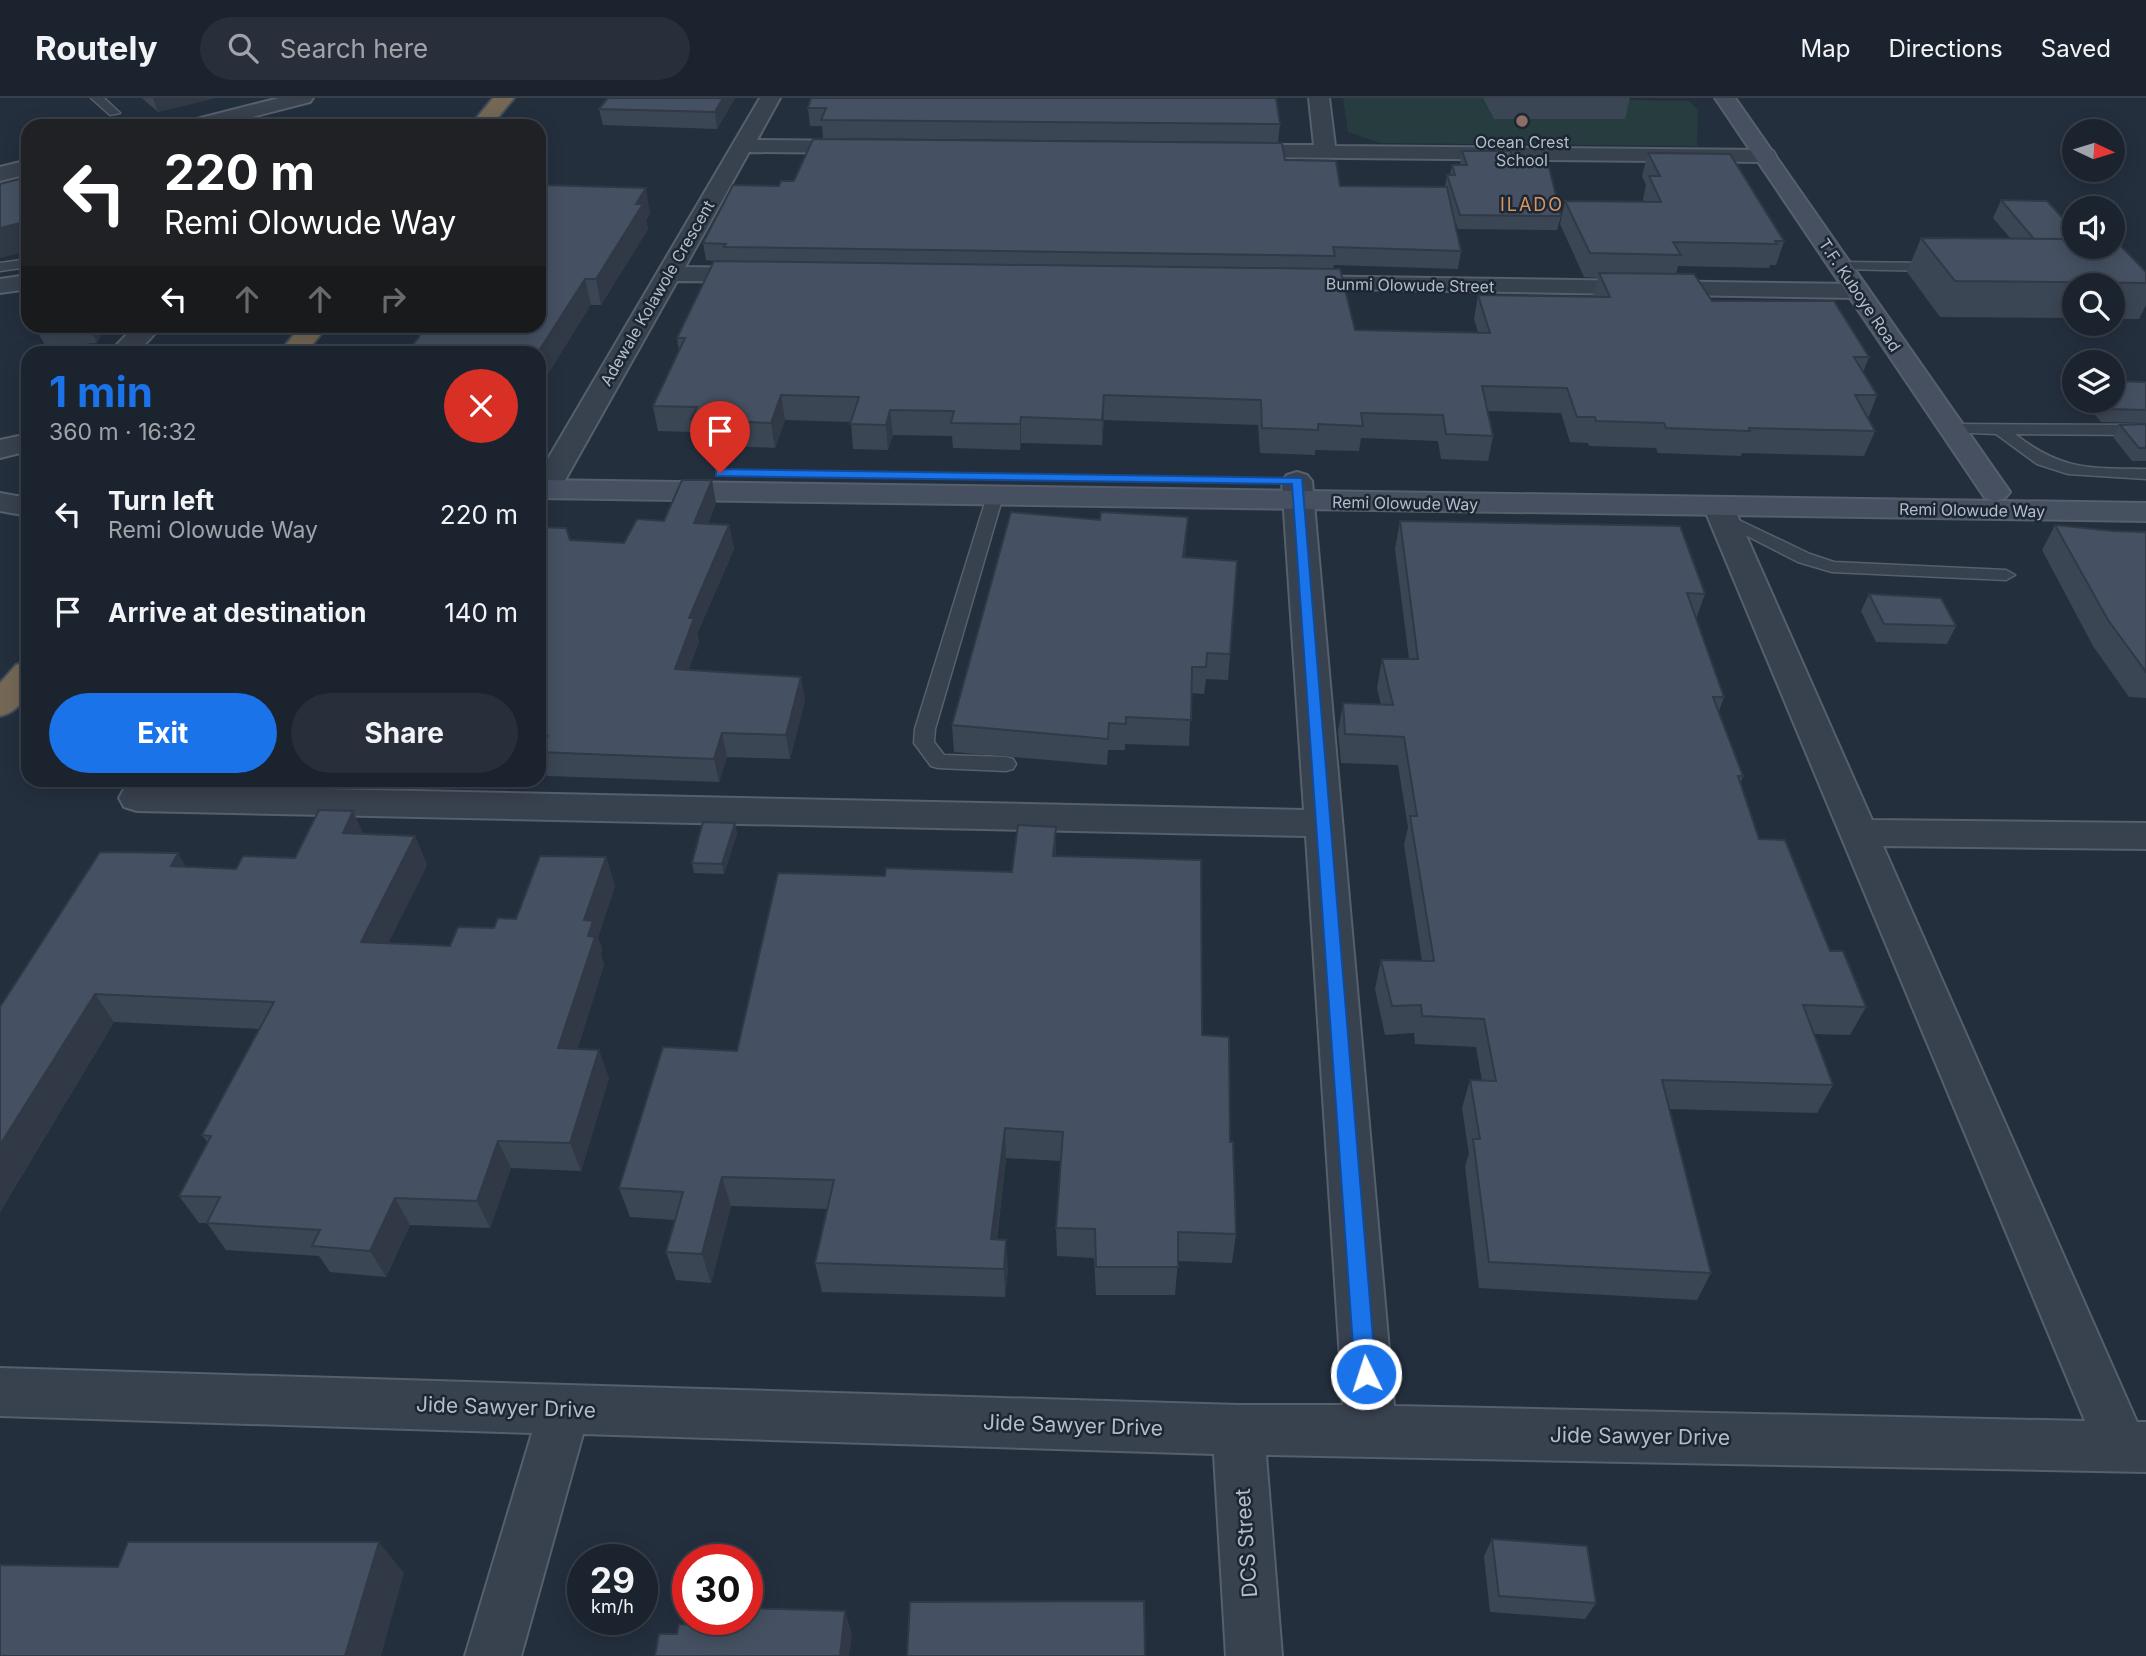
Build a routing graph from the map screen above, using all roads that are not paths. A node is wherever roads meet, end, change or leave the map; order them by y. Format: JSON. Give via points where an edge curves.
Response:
{"nodes":[{"id":1,"x":97,"y":98,"type":"edge"},
{"id":2,"x":303,"y":98,"type":"edge"},
{"id":3,"x":504,"y":98,"type":"edge"},
{"id":4,"x":770,"y":98,"type":"edge"},
{"id":5,"x":1319,"y":98,"type":"edge"},
{"id":6,"x":1725,"y":98,"type":"edge"},
{"id":7,"x":114,"y":113,"type":"dead end"},
{"id":8,"x":220,"y":119,"type":"edge"},
{"id":9,"x":487,"y":119,"type":"edge"},
{"id":10,"x":742,"y":146,"type":"junction"},
{"id":11,"x":881,"y":147,"type":"edge"},
{"id":12,"x":1214,"y":150,"type":"edge"},
{"id":13,"x":1325,"y":152,"type":"junction"},
{"id":14,"x":1765,"y":156,"type":"junction"},
{"id":15,"x":21,"y":169,"type":"edge"},
{"id":16,"x":0,"y":174,"type":"edge"},
{"id":17,"x":21,"y":264,"type":"edge"},
{"id":18,"x":0,"y":267,"type":"edge"},
{"id":19,"x":1840,"y":267,"type":"junction"},
{"id":20,"x":1946,"y":267,"type":"edge"},
{"id":21,"x":669,"y":274,"type":"junction"},
{"id":22,"x":780,"y":275,"type":"edge"},
{"id":23,"x":1267,"y":282,"type":"edge"},
{"id":24,"x":21,"y":283,"type":"edge"},
{"id":25,"x":0,"y":286,"type":"edge"},
{"id":26,"x":1857,"y":291,"type":"junction"},
{"id":27,"x":142,"y":333,"type":"edge"},
{"id":28,"x":129,"y":346,"type":"edge"},
{"id":29,"x":1952,"y":429,"type":"junction"},
{"id":30,"x":1999,"y":429,"type":"junction"},
{"id":31,"x":2146,"y":430,"type":"edge"},
{"id":32,"x":21,"y":444,"type":"edge"},
{"id":33,"x":0,"y":449,"type":"edge"},
{"id":34,"x":2146,"y":474,"type":"edge"},
{"id":35,"x":546,"y":478,"type":"edge"},
{"id":36,"x":546,"y":480,"type":"edge"},
{"id":37,"x":546,"y":480,"type":"edge"},
{"id":38,"x":1298,"y":491,"type":"junction"},
{"id":39,"x":1995,"y":492,"type":"junction"},
{"id":40,"x":2146,"y":493,"type":"edge"},
{"id":41,"x":995,"y":496,"type":"junction"},
{"id":42,"x":0,"y":502,"type":"edge"},
{"id":43,"x":21,"y":506,"type":"edge"},
{"id":44,"x":2146,"y":512,"type":"edge"},
{"id":45,"x":1722,"y":513,"type":"junction"},
{"id":46,"x":2006,"y":575,"type":"dead end"},
{"id":47,"x":21,"y":680,"type":"edge"},
{"id":48,"x":0,"y":705,"type":"edge"},
{"id":49,"x":1006,"y":764,"type":"dead end"},
{"id":50,"x":137,"y":798,"type":"dead end"},
{"id":51,"x":1324,"y":823,"type":"junction"},
{"id":52,"x":1857,"y":833,"type":"junction"},
{"id":53,"x":2146,"y":836,"type":"edge"},
{"id":54,"x":0,"y":1392,"type":"edge"},
{"id":55,"x":565,"y":1408,"type":"junction"},
{"id":56,"x":1238,"y":1430,"type":"junction"},
{"id":57,"x":1370,"y":1430,"type":"junction"},
{"id":58,"x":2134,"y":1446,"type":"edge"},
{"id":59,"x":493,"y":1656,"type":"edge"},
{"id":60,"x":1254,"y":1656,"type":"edge"}],
"edges":[{"from":1,"to":7,"type":"lane"},
{"from":2,"to":8,"type":"street"},
{"from":3,"to":9,"type":"highway"},
{"from":4,"to":10,"type":"street","name":"Adewale Kolawole Crescent"},
{"from":5,"to":13,"type":"street"},
{"from":6,"to":14,"type":"main road","name":"T.F. Kuboye Road"},
{"from":10,"to":11,"type":"street"},
{"from":10,"to":21,"type":"street","name":"Adewale Kolawole Crescent"},
{"from":12,"to":13,"type":"street"},
{"from":13,"to":14,"type":"street"},
{"from":14,"to":19,"type":"main road","name":"T.F. Kuboye Road"},
{"from":15,"to":16,"type":"street"},
{"from":17,"to":18,"type":"lane"},
{"from":19,"to":20,"type":"lane"},
{"from":19,"to":26,"type":"main road","name":"T.F. Kuboye Road"},
{"from":21,"to":22,"type":"street"},
{"from":21,"to":35,"type":"street","name":"Adewale Kolawole Crescent"},
{"from":23,"to":26,"type":"street","name":"Bunmi Olowude Street"},
{"from":24,"to":25,"type":"street"},
{"from":26,"to":29,"type":"main road","name":"T.F. Kuboye Road"},
{"from":27,"to":28,"type":"street"},
{"from":29,"to":30,"type":"lane"},
{"from":29,"to":39,"type":"main road","name":"T.F. Kuboye Road"},
{"from":30,"to":31,"type":"lane"},
{"from":30,"to":34,"type":"lane","via":[[2043,461],[2101,473]]},
{"from":32,"to":33,"type":"street"},
{"from":36,"to":38,"type":"main road","name":"Remi Olowude Way"},
{"from":37,"to":41,"type":"main road","name":"Remi Olowude Way"},
{"from":38,"to":39,"type":"main road","name":"Remi Olowude Way"},
{"from":38,"to":41,"type":"main road","name":"Remi Olowude Way"},
{"from":38,"to":45,"type":"main road","name":"Remi Olowude Way"},
{"from":38,"to":51,"type":"street"},
{"from":39,"to":40,"type":"main road","name":"Remi Olowude Way"},
{"from":41,"to":49,"type":"lane","via":[[925,729],[925,743],[938,761]]},
{"from":42,"to":43,"type":"street"},
{"from":44,"to":45,"type":"main road","name":"Remi Olowude Way"},
{"from":45,"to":46,"type":"lane","via":[[1804,558],[1832,567]]},
{"from":45,"to":52,"type":"street"},
{"from":47,"to":48,"type":"highway"},
{"from":50,"to":51,"type":"street"},
{"from":51,"to":57,"type":"street"},
{"from":52,"to":53,"type":"street"},
{"from":52,"to":58,"type":"street"},
{"from":54,"to":55,"type":"street","name":"Jide Sawyer Drive"},
{"from":55,"to":56,"type":"street","name":"Jide Sawyer Drive"},
{"from":55,"to":59,"type":"street"},
{"from":56,"to":57,"type":"street","name":"Jide Sawyer Drive"},
{"from":56,"to":60,"type":"street","name":"DCS Street"},
{"from":57,"to":58,"type":"street","name":"Jide Sawyer Drive"}]}
